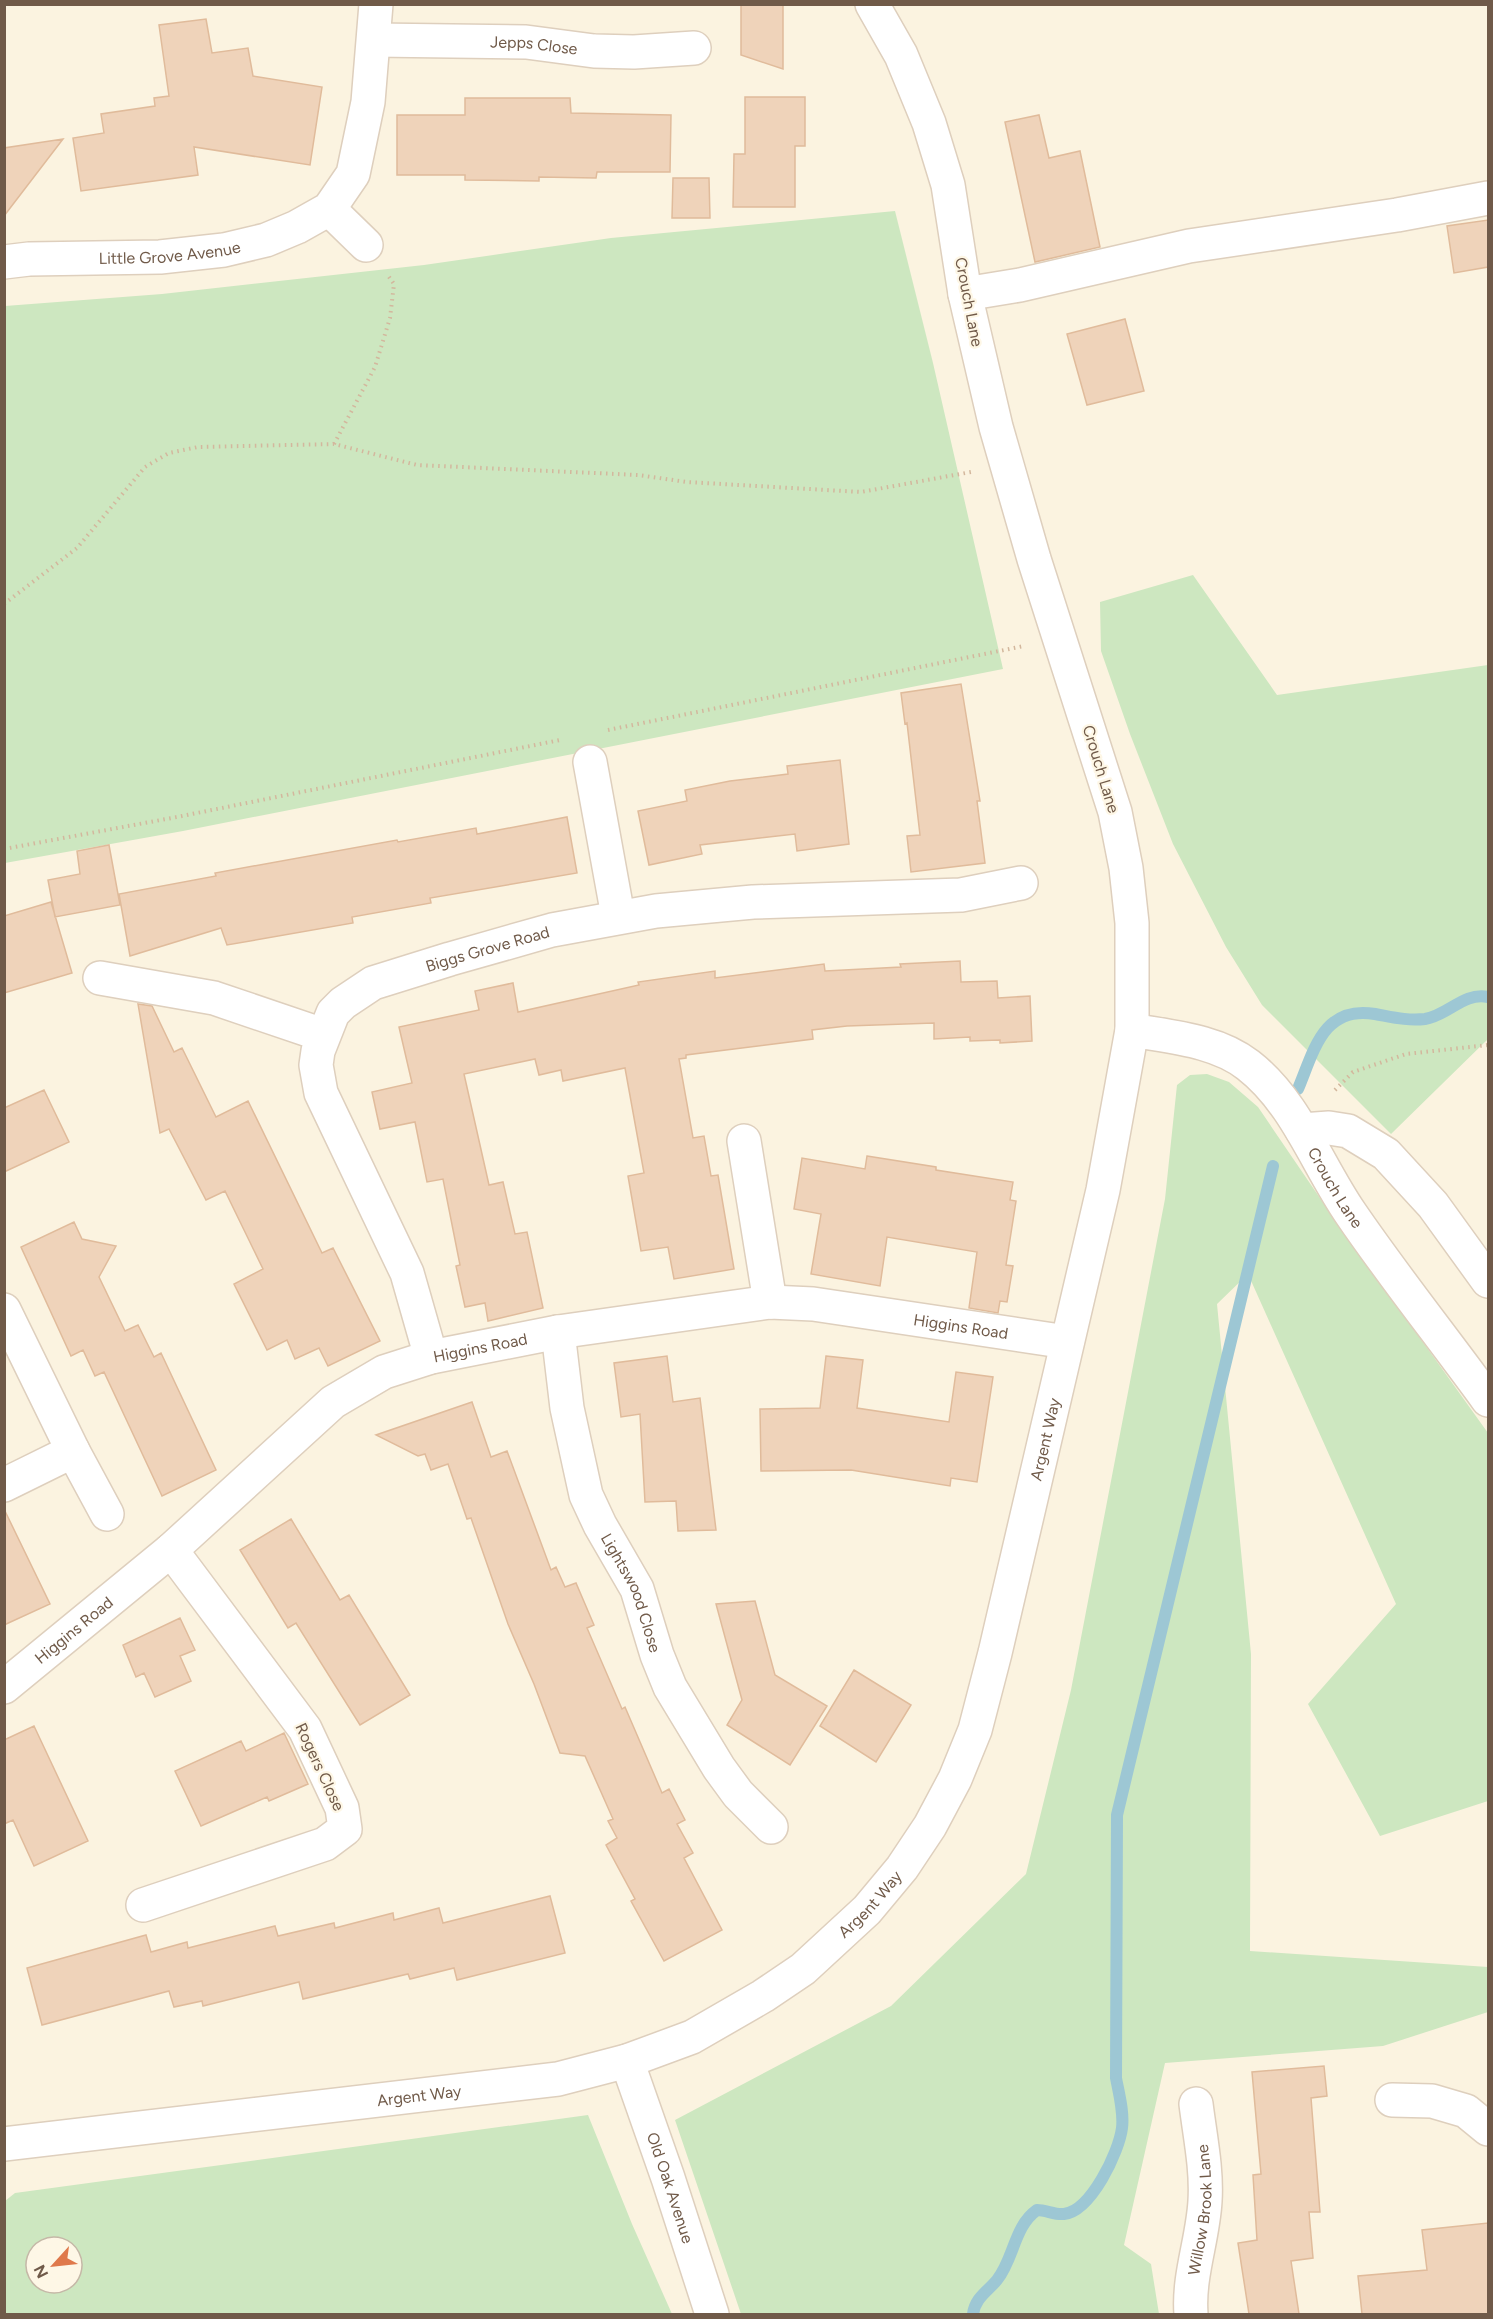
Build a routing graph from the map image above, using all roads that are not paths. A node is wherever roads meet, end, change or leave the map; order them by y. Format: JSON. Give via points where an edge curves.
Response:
{"nodes":[{"id":1,"x":376,"y":4,"type":"edge"},
{"id":2,"x":872,"y":4,"type":"edge"},
{"id":3,"x":374,"y":40,"type":"junction"},
{"id":4,"x":694,"y":48,"type":"dead end"},
{"id":5,"x":1488,"y":198,"type":"edge"},
{"id":6,"x":329,"y":209,"type":"junction"},
{"id":7,"x":366,"y":245,"type":"road end"},
{"id":8,"x":4,"y":262,"type":"edge"},
{"id":9,"x":965,"y":294,"type":"junction"},
{"id":10,"x":590,"y":762,"type":"dead end"},
{"id":11,"x":1020,"y":883,"type":"dead end"},
{"id":12,"x":618,"y":916,"type":"junction"},
{"id":13,"x":100,"y":978,"type":"dead end"},
{"id":14,"x":1132,"y":1030,"type":"junction"},
{"id":15,"x":323,"y":1035,"type":"junction"},
{"id":16,"x":1302,"y":1130,"type":"junction"},
{"id":17,"x":744,"y":1141,"type":"dead end"},
{"id":18,"x":1488,"y":1281,"type":"edge"},
{"id":19,"x":770,"y":1302,"type":"junction"},
{"id":20,"x":4,"y":1310,"type":"edge"},
{"id":21,"x":558,"y":1332,"type":"junction"},
{"id":22,"x":1067,"y":1342,"type":"junction"},
{"id":23,"x":431,"y":1357,"type":"junction"},
{"id":24,"x":1488,"y":1400,"type":"edge"},
{"id":25,"x":73,"y":1451,"type":"junction"},
{"id":26,"x":4,"y":1485,"type":"edge"},
{"id":27,"x":107,"y":1514,"type":"dead end"},
{"id":28,"x":171,"y":1550,"type":"junction"},
{"id":29,"x":4,"y":1688,"type":"edge"},
{"id":30,"x":771,"y":1827,"type":"dead end"},
{"id":31,"x":144,"y":1905,"type":"dead end"},
{"id":32,"x":627,"y":2061,"type":"junction"},
{"id":33,"x":1392,"y":2100,"type":"dead end"},
{"id":34,"x":1196,"y":2104,"type":"dead end"},
{"id":35,"x":1488,"y":2128,"type":"edge"},
{"id":36,"x":4,"y":2144,"type":"edge"},
{"id":37,"x":712,"y":2314,"type":"edge"},
{"id":38,"x":1191,"y":2314,"type":"edge"}],
"edges":[{"from":1,"to":3,"type":"street","name":"Little Grove Avenue"},
{"from":2,"to":9,"type":"street","name":"Crouch Lane","via":[[901,55],[929,123],[948,185]]},
{"from":3,"to":4,"type":"street","name":"Jepps Close","via":[[526,42],[634,52]]},
{"from":3,"to":6,"type":"street","name":"Little Grove Avenue","via":[[368,102],[353,174]]},
{"from":5,"to":9,"type":"street","via":[[1189,246]]},
{"from":6,"to":7,"type":"street"},
{"from":6,"to":8,"type":"street","name":"Little Grove Avenue","via":[[266,240],[224,250],[160,257]]},
{"from":9,"to":14,"type":"street","name":"Crouch Lane","via":[[996,427],[1034,559],[1115,812],[1132,923]]},
{"from":10,"to":12,"type":"street"},
{"from":11,"to":12,"type":"street","name":"Biggs Grove Road","via":[[961,895],[753,902]]},
{"from":12,"to":15,"type":"street","name":"Biggs Grove Road","via":[[552,930],[373,983],[333,1013]]},
{"from":13,"to":15,"type":"street","via":[[214,998]]},
{"from":14,"to":16,"type":"street","name":"Crouch Lane","via":[[1219,1049],[1247,1064],[1272,1087]]},
{"from":14,"to":22,"type":"street","name":"Argent Way","via":[[1102,1190]]},
{"from":15,"to":23,"type":"street","name":"Biggs Grove Road","via":[[316,1065],[321,1093],[403,1265]]},
{"from":16,"to":18,"type":"street","via":[[1348,1131],[1386,1155],[1433,1205]]},
{"from":16,"to":24,"type":"street","name":"Crouch Lane","via":[[1350,1212]]},
{"from":17,"to":19,"type":"street"},
{"from":19,"to":21,"type":"street","name":"Higgins Road"},
{"from":19,"to":22,"type":"street","name":"Higgins Road","via":[[813,1304]]},
{"from":20,"to":25,"type":"street"},
{"from":21,"to":23,"type":"street","name":"Higgins Road"},
{"from":21,"to":30,"type":"street","name":"Lightswood Close","via":[[567,1408],[586,1495],[637,1589],[670,1687],[719,1768]]},
{"from":22,"to":32,"type":"street","name":"Argent Way","via":[[975,1730],[930,1826],[867,1910],[803,1969],[692,2037]]},
{"from":23,"to":28,"type":"street","name":"Higgins Road","via":[[384,1372],[333,1402]]},
{"from":25,"to":26,"type":"street"},
{"from":25,"to":27,"type":"street"},
{"from":28,"to":29,"type":"street","name":"Higgins Road"},
{"from":28,"to":31,"type":"street","name":"Rogers Close","via":[[305,1729],[342,1808],[345,1829],[325,1844]]},
{"from":32,"to":36,"type":"street","name":"Argent Way","via":[[558,2079],[499,2087]]},
{"from":32,"to":37,"type":"street","name":"Old Oak Avenue"},
{"from":33,"to":35,"type":"street","via":[[1432,2101],[1466,2111]]},
{"from":34,"to":38,"type":"street","name":"Willow Brook Lane","via":[[1205,2199],[1193,2271]]}]}
